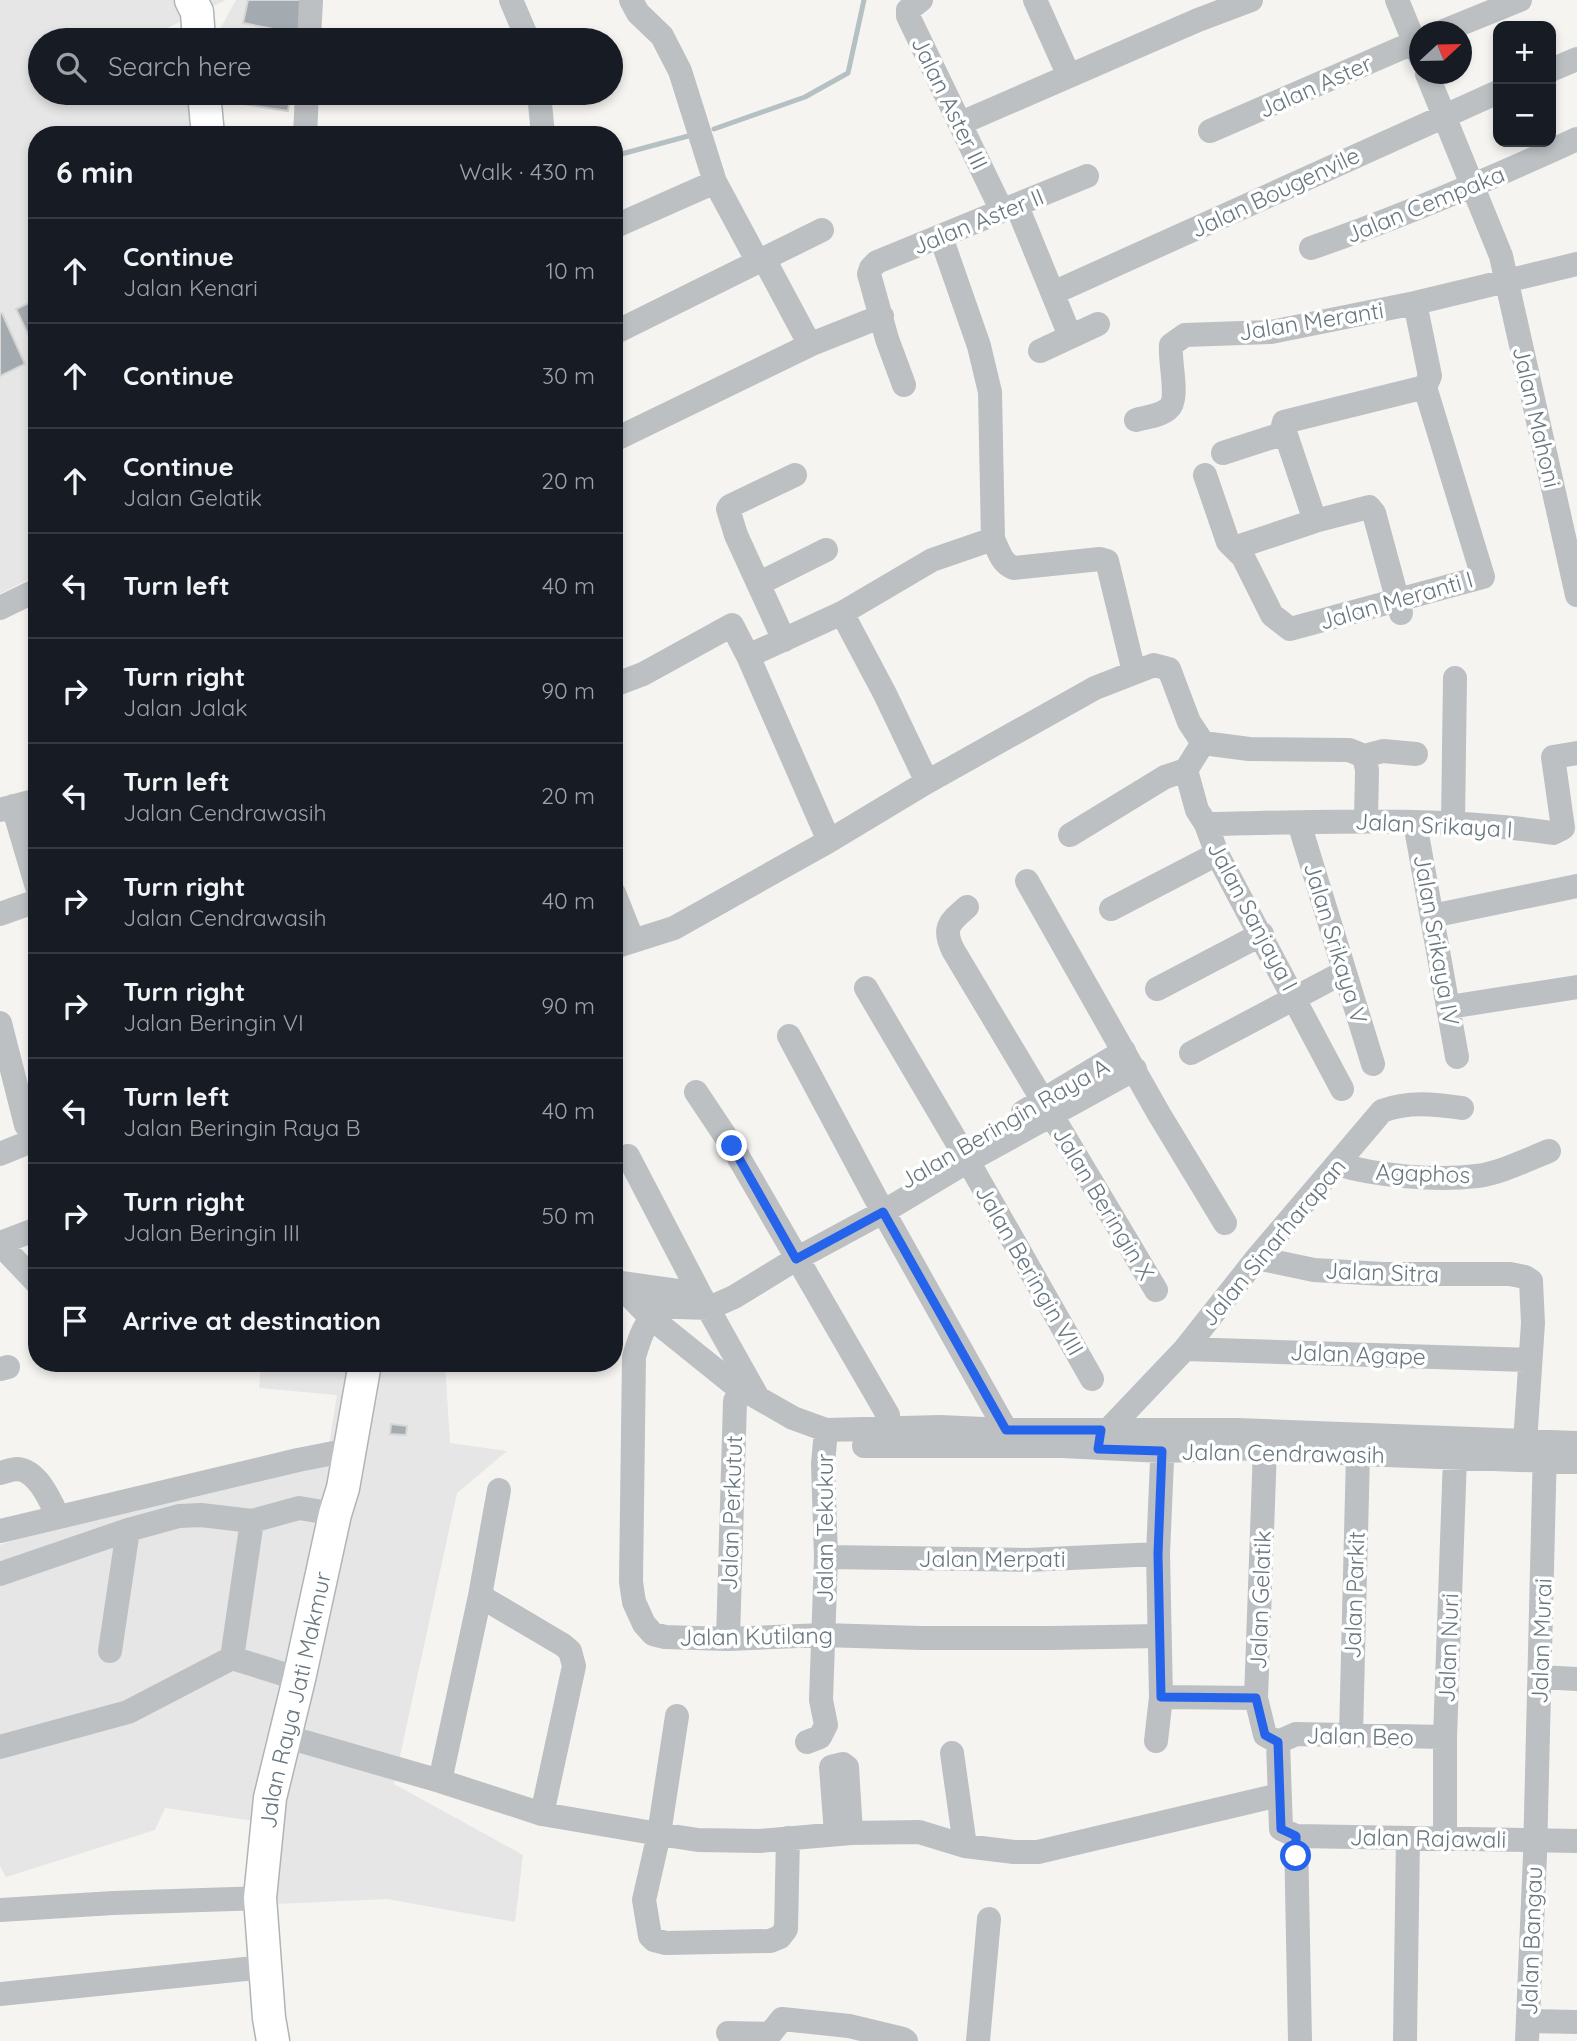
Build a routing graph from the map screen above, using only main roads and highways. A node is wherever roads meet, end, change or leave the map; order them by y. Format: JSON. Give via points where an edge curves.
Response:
{"nodes":[{"id":1,"x":205,"y":105,"type":"edge"},
{"id":2,"x":207,"y":126,"type":"edge"},
{"id":3,"x":363,"y":1372,"type":"edge"},
{"id":4,"x":273,"y":2041,"type":"edge"}],
"edges":[{"from":1,"to":2,"type":"main road"},
{"from":3,"to":4,"type":"main road","name":"Jalan Raya Jati Makmur","via":[[343,1488],[270,1798],[260,1898]]}]}
